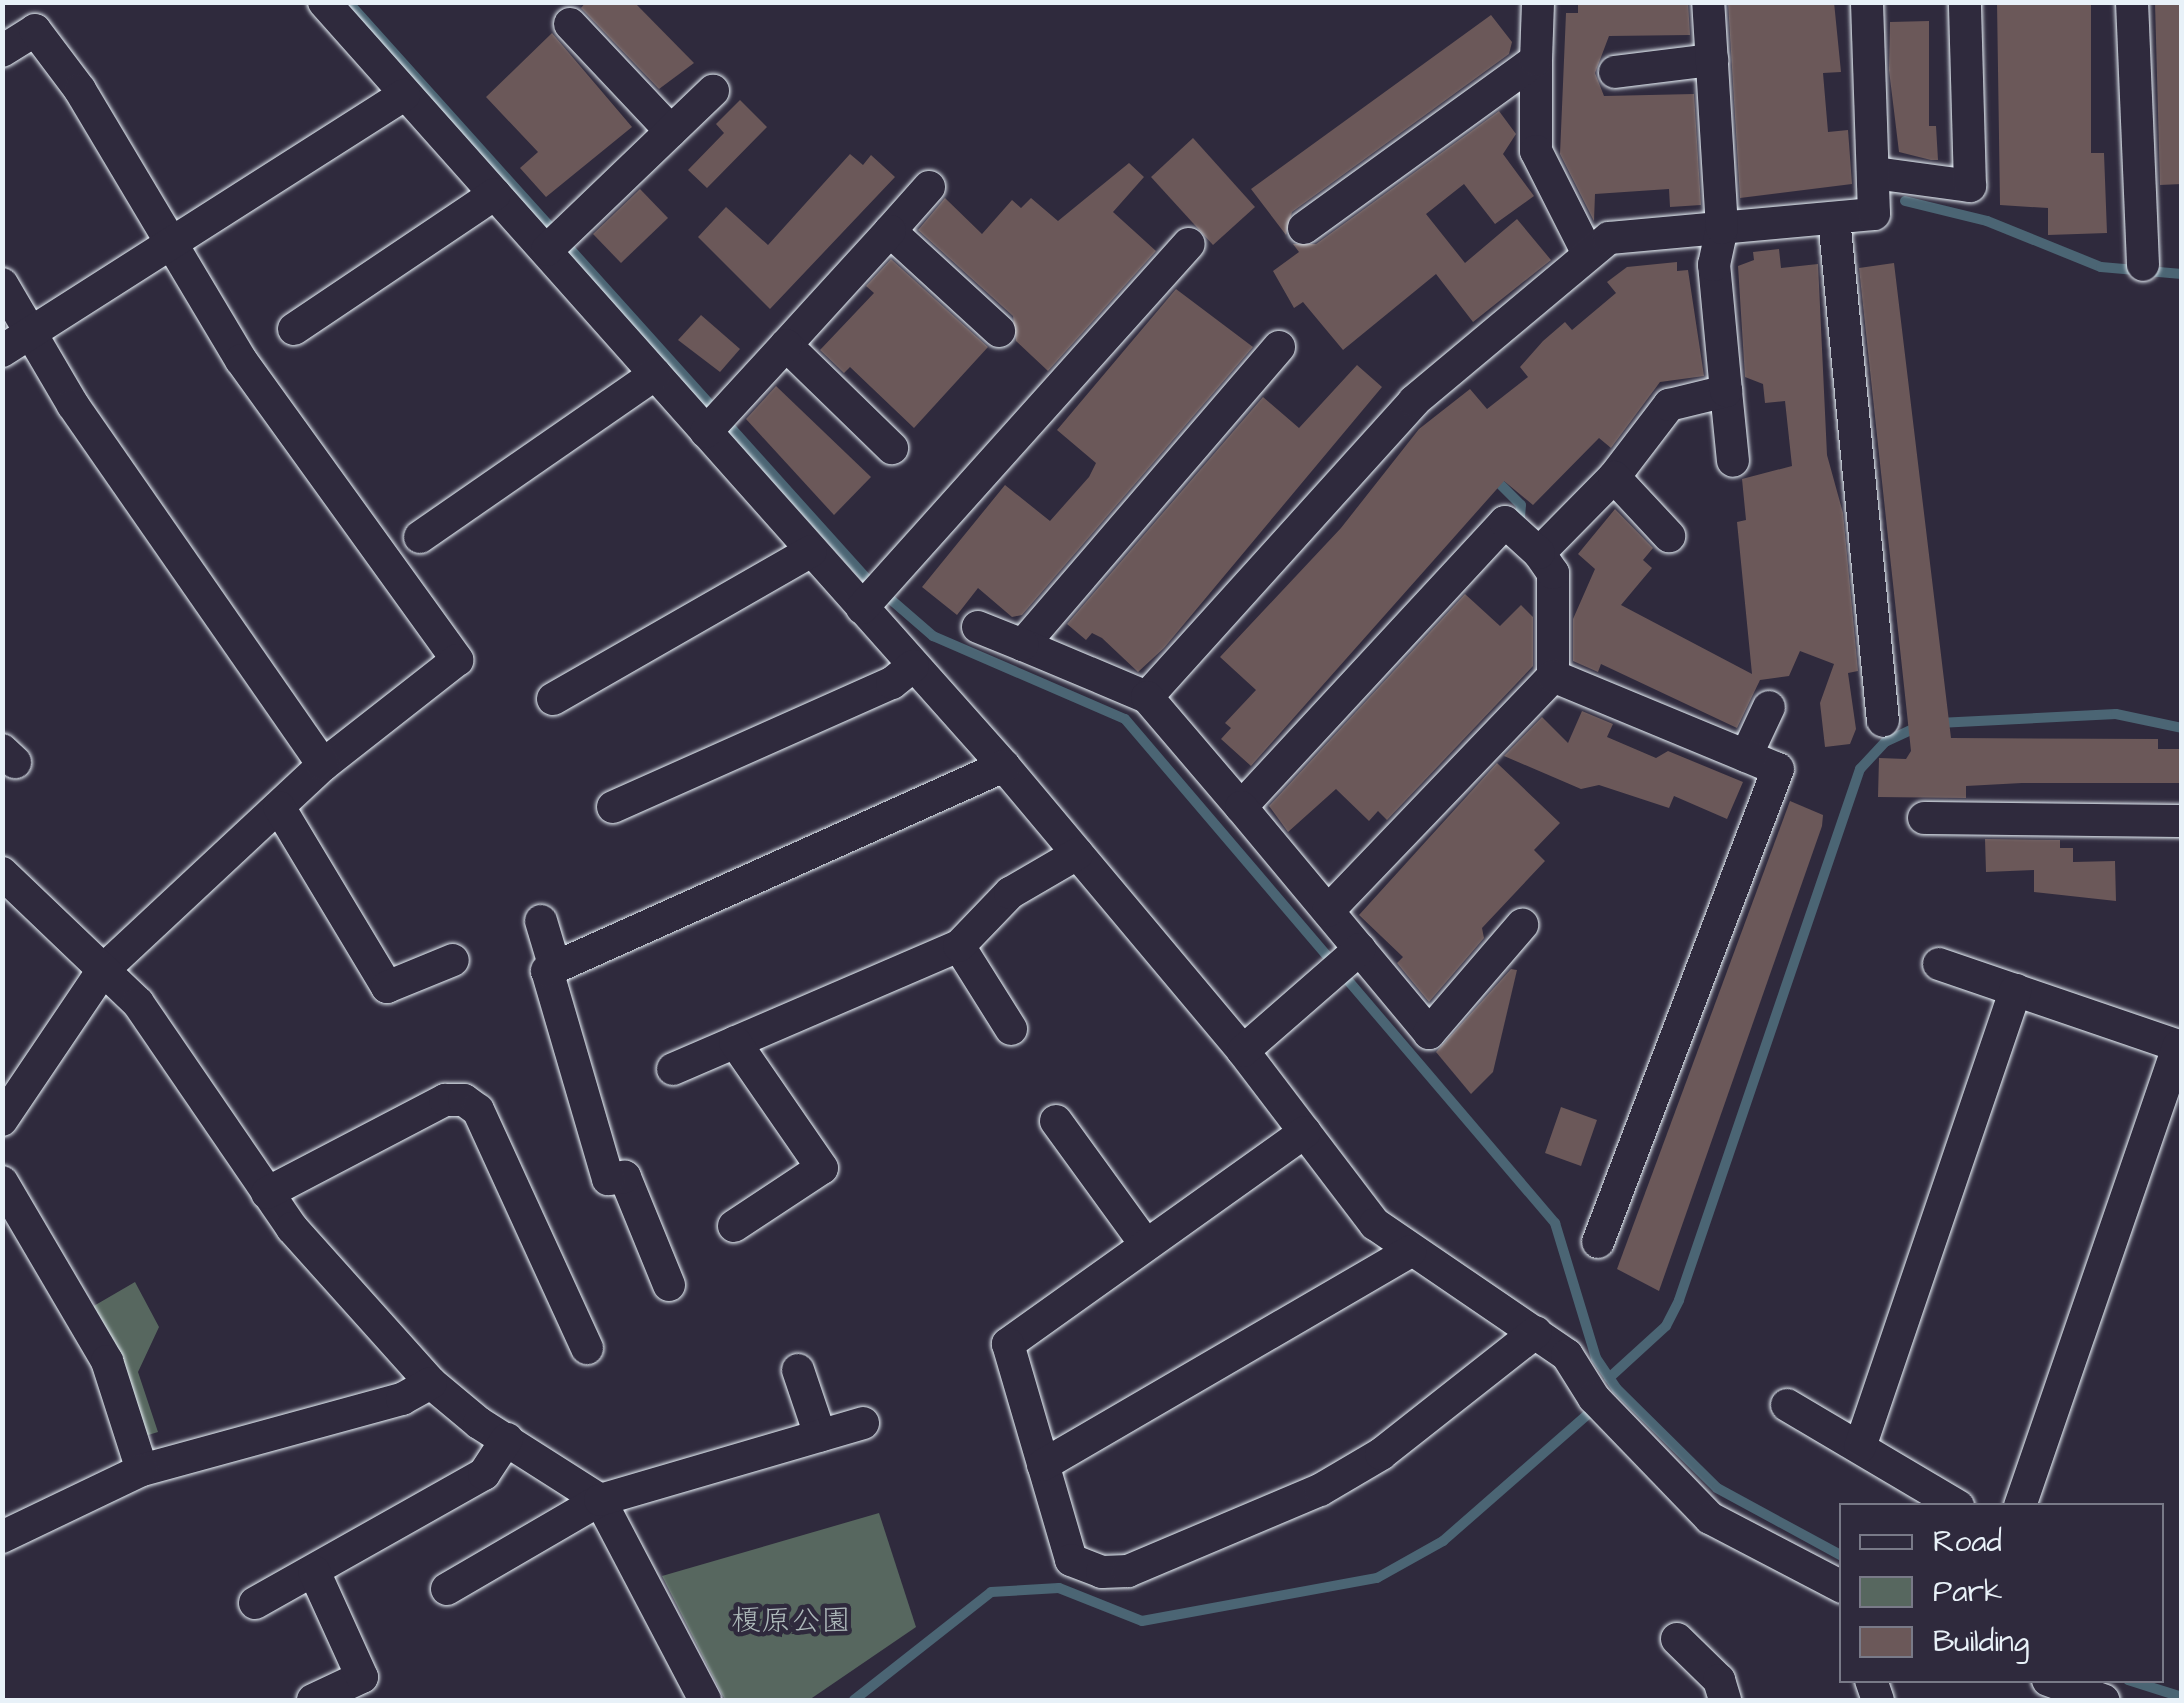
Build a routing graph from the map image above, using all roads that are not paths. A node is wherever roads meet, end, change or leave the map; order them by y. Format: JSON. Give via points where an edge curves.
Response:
{"nodes":[{"id":1,"x":324,"y":2,"type":"edge"},
{"id":2,"x":1538,"y":2,"type":"edge"},
{"id":3,"x":1708,"y":2,"type":"edge"},
{"id":4,"x":1867,"y":2,"type":"edge"},
{"id":5,"x":1966,"y":2,"type":"edge"},
{"id":6,"x":2132,"y":2,"type":"edge"},
{"id":7,"x":570,"y":24,"type":"dead end"},
{"id":8,"x":2,"y":51,"type":"edge"},
{"id":9,"x":1536,"y":60,"type":"junction"},
{"id":10,"x":1712,"y":60,"type":"junction"},
{"id":11,"x":1614,"y":72,"type":"dead end"},
{"id":12,"x":713,"y":91,"type":"dead end"},
{"id":13,"x":404,"y":95,"type":"junction"},
{"id":14,"x":671,"y":131,"type":"junction"},
{"id":15,"x":1875,"y":173,"type":"junction"},
{"id":16,"x":929,"y":186,"type":"dead end"},
{"id":17,"x":494,"y":194,"type":"junction"},
{"id":18,"x":1834,"y":218,"type":"junction"},
{"id":19,"x":1304,"y":228,"type":"dead end"},
{"id":20,"x":1722,"y":228,"type":"junction"},
{"id":21,"x":890,"y":231,"type":"junction"},
{"id":22,"x":1189,"y":244,"type":"dead end"},
{"id":23,"x":170,"y":247,"type":"junction"},
{"id":24,"x":547,"y":250,"type":"junction"},
{"id":25,"x":1588,"y":254,"type":"junction"},
{"id":26,"x":2142,"y":264,"type":"dead end"},
{"id":27,"x":2,"y":284,"type":"edge"},
{"id":28,"x":294,"y":329,"type":"dead end"},
{"id":29,"x":998,"y":331,"type":"dead end"},
{"id":30,"x":16,"y":342,"type":"edge"},
{"id":31,"x":786,"y":346,"type":"junction"},
{"id":32,"x":1279,"y":347,"type":"dead end"},
{"id":33,"x":654,"y":374,"type":"junction"},
{"id":34,"x":1726,"y":391,"type":"junction"},
{"id":35,"x":706,"y":432,"type":"junction"},
{"id":36,"x":892,"y":448,"type":"dead end"},
{"id":37,"x":1733,"y":461,"type":"dead end"},
{"id":38,"x":1614,"y":477,"type":"junction"},
{"id":39,"x":1669,"y":536,"type":"dead end"},
{"id":40,"x":420,"y":537,"type":"dead end"},
{"id":41,"x":811,"y":550,"type":"junction"},
{"id":42,"x":1539,"y":554,"type":"junction"},
{"id":43,"x":862,"y":608,"type":"junction"},
{"id":44,"x":978,"y":627,"type":"dead end"},
{"id":45,"x":1023,"y":645,"type":"junction"},
{"id":46,"x":913,"y":666,"type":"junction"},
{"id":47,"x":1553,"y":676,"type":"junction"},
{"id":48,"x":1147,"y":697,"type":"junction"},
{"id":49,"x":553,"y":699,"type":"dead end"},
{"id":50,"x":1769,"y":707,"type":"dead end"},
{"id":51,"x":1883,"y":720,"type":"dead end"},
{"id":52,"x":1746,"y":756,"type":"junction"},
{"id":53,"x":323,"y":765,"type":"junction"},
{"id":54,"x":1004,"y":766,"type":"junction"},
{"id":55,"x":613,"y":806,"type":"dead end"},
{"id":56,"x":279,"y":807,"type":"junction"},
{"id":57,"x":1241,"y":807,"type":"junction"},
{"id":58,"x":1924,"y":818,"type":"dead end"},
{"id":59,"x":2182,"y":821,"type":"edge"},
{"id":60,"x":1077,"y":854,"type":"junction"},
{"id":61,"x":2,"y":873,"type":"edge"},
{"id":62,"x":1328,"y":911,"type":"junction"},
{"id":63,"x":541,"y":921,"type":"dead end"},
{"id":64,"x":1522,"y":925,"type":"dead end"},
{"id":65,"x":959,"y":946,"type":"junction"},
{"id":66,"x":1360,"y":950,"type":"junction"},
{"id":67,"x":453,"y":960,"type":"dead end"},
{"id":68,"x":1939,"y":964,"type":"dead end"},
{"id":69,"x":555,"y":968,"type":"junction"},
{"id":70,"x":103,"y":970,"type":"junction"},
{"id":71,"x":2016,"y":990,"type":"junction"},
{"id":72,"x":1010,"y":1029,"type":"dead end"},
{"id":73,"x":735,"y":1042,"type":"junction"},
{"id":74,"x":2180,"y":1047,"type":"edge"},
{"id":75,"x":1243,"y":1051,"type":"junction"},
{"id":76,"x":673,"y":1068,"type":"dead end"},
{"id":77,"x":2,"y":1120,"type":"edge"},
{"id":78,"x":1056,"y":1120,"type":"dead end"},
{"id":79,"x":1305,"y":1132,"type":"junction"},
{"id":80,"x":2,"y":1182,"type":"edge"},
{"id":81,"x":267,"y":1193,"type":"junction"},
{"id":82,"x":734,"y":1226,"type":"dead end"},
{"id":83,"x":1598,"y":1242,"type":"dead end"},
{"id":84,"x":1146,"y":1246,"type":"junction"},
{"id":85,"x":1410,"y":1250,"type":"junction"},
{"id":86,"x":669,"y":1285,"type":"dead end"},
{"id":87,"x":1536,"y":1332,"type":"junction"},
{"id":88,"x":587,"y":1348,"type":"dead end"},
{"id":89,"x":798,"y":1370,"type":"dead end"},
{"id":90,"x":432,"y":1383,"type":"junction"},
{"id":91,"x":1786,"y":1405,"type":"dead end"},
{"id":92,"x":863,"y":1423,"type":"dead end"},
{"id":93,"x":820,"y":1435,"type":"junction"},
{"id":94,"x":507,"y":1439,"type":"junction"},
{"id":95,"x":1860,"y":1447,"type":"junction"},
{"id":96,"x":1044,"y":1465,"type":"junction"},
{"id":97,"x":142,"y":1470,"type":"junction"},
{"id":98,"x":600,"y":1500,"type":"junction"},
{"id":99,"x":1953,"y":1503,"type":"edge"},
{"id":100,"x":2021,"y":1503,"type":"edge"},
{"id":101,"x":2,"y":1537,"type":"edge"},
{"id":102,"x":314,"y":1571,"type":"junction"},
{"id":103,"x":1839,"y":1584,"type":"edge"},
{"id":104,"x":448,"y":1589,"type":"dead end"},
{"id":105,"x":256,"y":1603,"type":"dead end"},
{"id":106,"x":1677,"y":1639,"type":"dead end"},
{"id":107,"x":2056,"y":1683,"type":"edge"},
{"id":108,"x":313,"y":1700,"type":"edge"},
{"id":109,"x":705,"y":1700,"type":"edge"},
{"id":110,"x":1726,"y":1700,"type":"edge"},
{"id":111,"x":2103,"y":1700,"type":"edge"}],
"edges":[{"from":1,"to":13,"type":"street"},
{"from":2,"to":9,"type":"street"},
{"from":3,"to":10,"type":"street"},
{"from":4,"to":15,"type":"street"},
{"from":5,"to":15,"type":"street","via":[[1970,186]]},
{"from":6,"to":26,"type":"street"},
{"from":7,"to":14,"type":"street"},
{"from":8,"to":23,"type":"street","via":[[34,30],[80,90]]},
{"from":9,"to":19,"type":"street"},
{"from":9,"to":25,"type":"street","via":[[1536,150]]},
{"from":10,"to":11,"type":"street"},
{"from":10,"to":20,"type":"street"},
{"from":12,"to":14,"type":"street"},
{"from":13,"to":17,"type":"street"},
{"from":13,"to":23,"type":"street"},
{"from":14,"to":24,"type":"street"},
{"from":15,"to":18,"type":"street","via":[[1874,214]]},
{"from":16,"to":21,"type":"street"},
{"from":17,"to":24,"type":"street"},
{"from":17,"to":28,"type":"street"},
{"from":18,"to":20,"type":"street"},
{"from":18,"to":51,"type":"street"},
{"from":20,"to":25,"type":"street","via":[[1609,238]]},
{"from":20,"to":34,"type":"street","via":[[1714,265]]},
{"from":21,"to":29,"type":"street"},
{"from":21,"to":31,"type":"street"},
{"from":22,"to":43,"type":"street"},
{"from":23,"to":30,"type":"street"},
{"from":23,"to":53,"type":"street","via":[[241,360],[457,660]]},
{"from":24,"to":33,"type":"street"},
{"from":25,"to":48,"type":"street","via":[[1414,400]]},
{"from":27,"to":30,"type":"street"},
{"from":30,"to":53,"type":"street"},
{"from":31,"to":35,"type":"street"},
{"from":31,"to":36,"type":"street"},
{"from":32,"to":45,"type":"street"},
{"from":33,"to":35,"type":"street"},
{"from":33,"to":40,"type":"street"},
{"from":34,"to":37,"type":"street"},
{"from":34,"to":38,"type":"street","via":[[1668,405]]},
{"from":35,"to":41,"type":"street"},
{"from":38,"to":39,"type":"street"},
{"from":38,"to":42,"type":"street"},
{"from":41,"to":43,"type":"street"},
{"from":41,"to":49,"type":"street"},
{"from":42,"to":47,"type":"street","via":[[1553,573]]},
{"from":42,"to":57,"type":"street","via":[[1505,522]]},
{"from":43,"to":46,"type":"street"},
{"from":44,"to":45,"type":"street"},
{"from":45,"to":48,"type":"street"},
{"from":46,"to":54,"type":"street"},
{"from":46,"to":55,"type":"street","via":[[892,683]]},
{"from":47,"to":52,"type":"street"},
{"from":47,"to":62,"type":"street"},
{"from":48,"to":57,"type":"street"},
{"from":50,"to":52,"type":"street"},
{"from":52,"to":83,"type":"street","via":[[1778,770]]},
{"from":53,"to":56,"type":"street"},
{"from":54,"to":60,"type":"street"},
{"from":54,"to":69,"type":"street"},
{"from":56,"to":67,"type":"street","via":[[387,988]]},
{"from":56,"to":70,"type":"street"},
{"from":57,"to":62,"type":"street"},
{"from":58,"to":59,"type":"street"},
{"from":60,"to":65,"type":"street","via":[[1010,893]]},
{"from":60,"to":75,"type":"street"},
{"from":61,"to":70,"type":"street"},
{"from":62,"to":66,"type":"street"},
{"from":63,"to":69,"type":"street"},
{"from":64,"to":66,"type":"street","via":[[1429,1033]]},
{"from":65,"to":72,"type":"street"},
{"from":65,"to":73,"type":"street"},
{"from":66,"to":75,"type":"street"},
{"from":68,"to":71,"type":"street"},
{"from":69,"to":86,"type":"street","via":[[547,971],[608,1179],[626,1177]]},
{"from":70,"to":77,"type":"street"},
{"from":70,"to":81,"type":"street","via":[[138,1003]]},
{"from":71,"to":74,"type":"street"},
{"from":71,"to":95,"type":"street"},
{"from":73,"to":76,"type":"street"},
{"from":73,"to":82,"type":"street","via":[[822,1168]]},
{"from":74,"to":100,"type":"street"},
{"from":75,"to":79,"type":"street"},
{"from":78,"to":84,"type":"street"},
{"from":79,"to":84,"type":"street"},
{"from":79,"to":85,"type":"street","via":[[1376,1224]]},
{"from":80,"to":97,"type":"street","via":[[108,1361]]},
{"from":81,"to":88,"type":"street","via":[[445,1100],[464,1100],[478,1110]]},
{"from":81,"to":90,"type":"street"},
{"from":84,"to":96,"type":"street","via":[[1008,1344]]},
{"from":85,"to":87,"type":"street"},
{"from":85,"to":96,"type":"street"},
{"from":87,"to":96,"type":"street","via":[[1335,1481],[1128,1571],[1102,1572],[1071,1560]]},
{"from":87,"to":103,"type":"street","via":[[1567,1355],[1600,1404],[1710,1518]]},
{"from":89,"to":93,"type":"street"},
{"from":90,"to":94,"type":"street"},
{"from":90,"to":97,"type":"street","via":[[402,1399]]},
{"from":91,"to":95,"type":"street"},
{"from":92,"to":93,"type":"street"},
{"from":93,"to":98,"type":"street"},
{"from":94,"to":98,"type":"street"},
{"from":94,"to":102,"type":"street","via":[[484,1474]]},
{"from":95,"to":99,"type":"street"},
{"from":97,"to":101,"type":"street"},
{"from":98,"to":104,"type":"street"},
{"from":98,"to":109,"type":"street"},
{"from":102,"to":105,"type":"street"},
{"from":102,"to":108,"type":"street","via":[[362,1676]]},
{"from":106,"to":110,"type":"street","via":[[1719,1680]]},
{"from":107,"to":111,"type":"street"}]}
